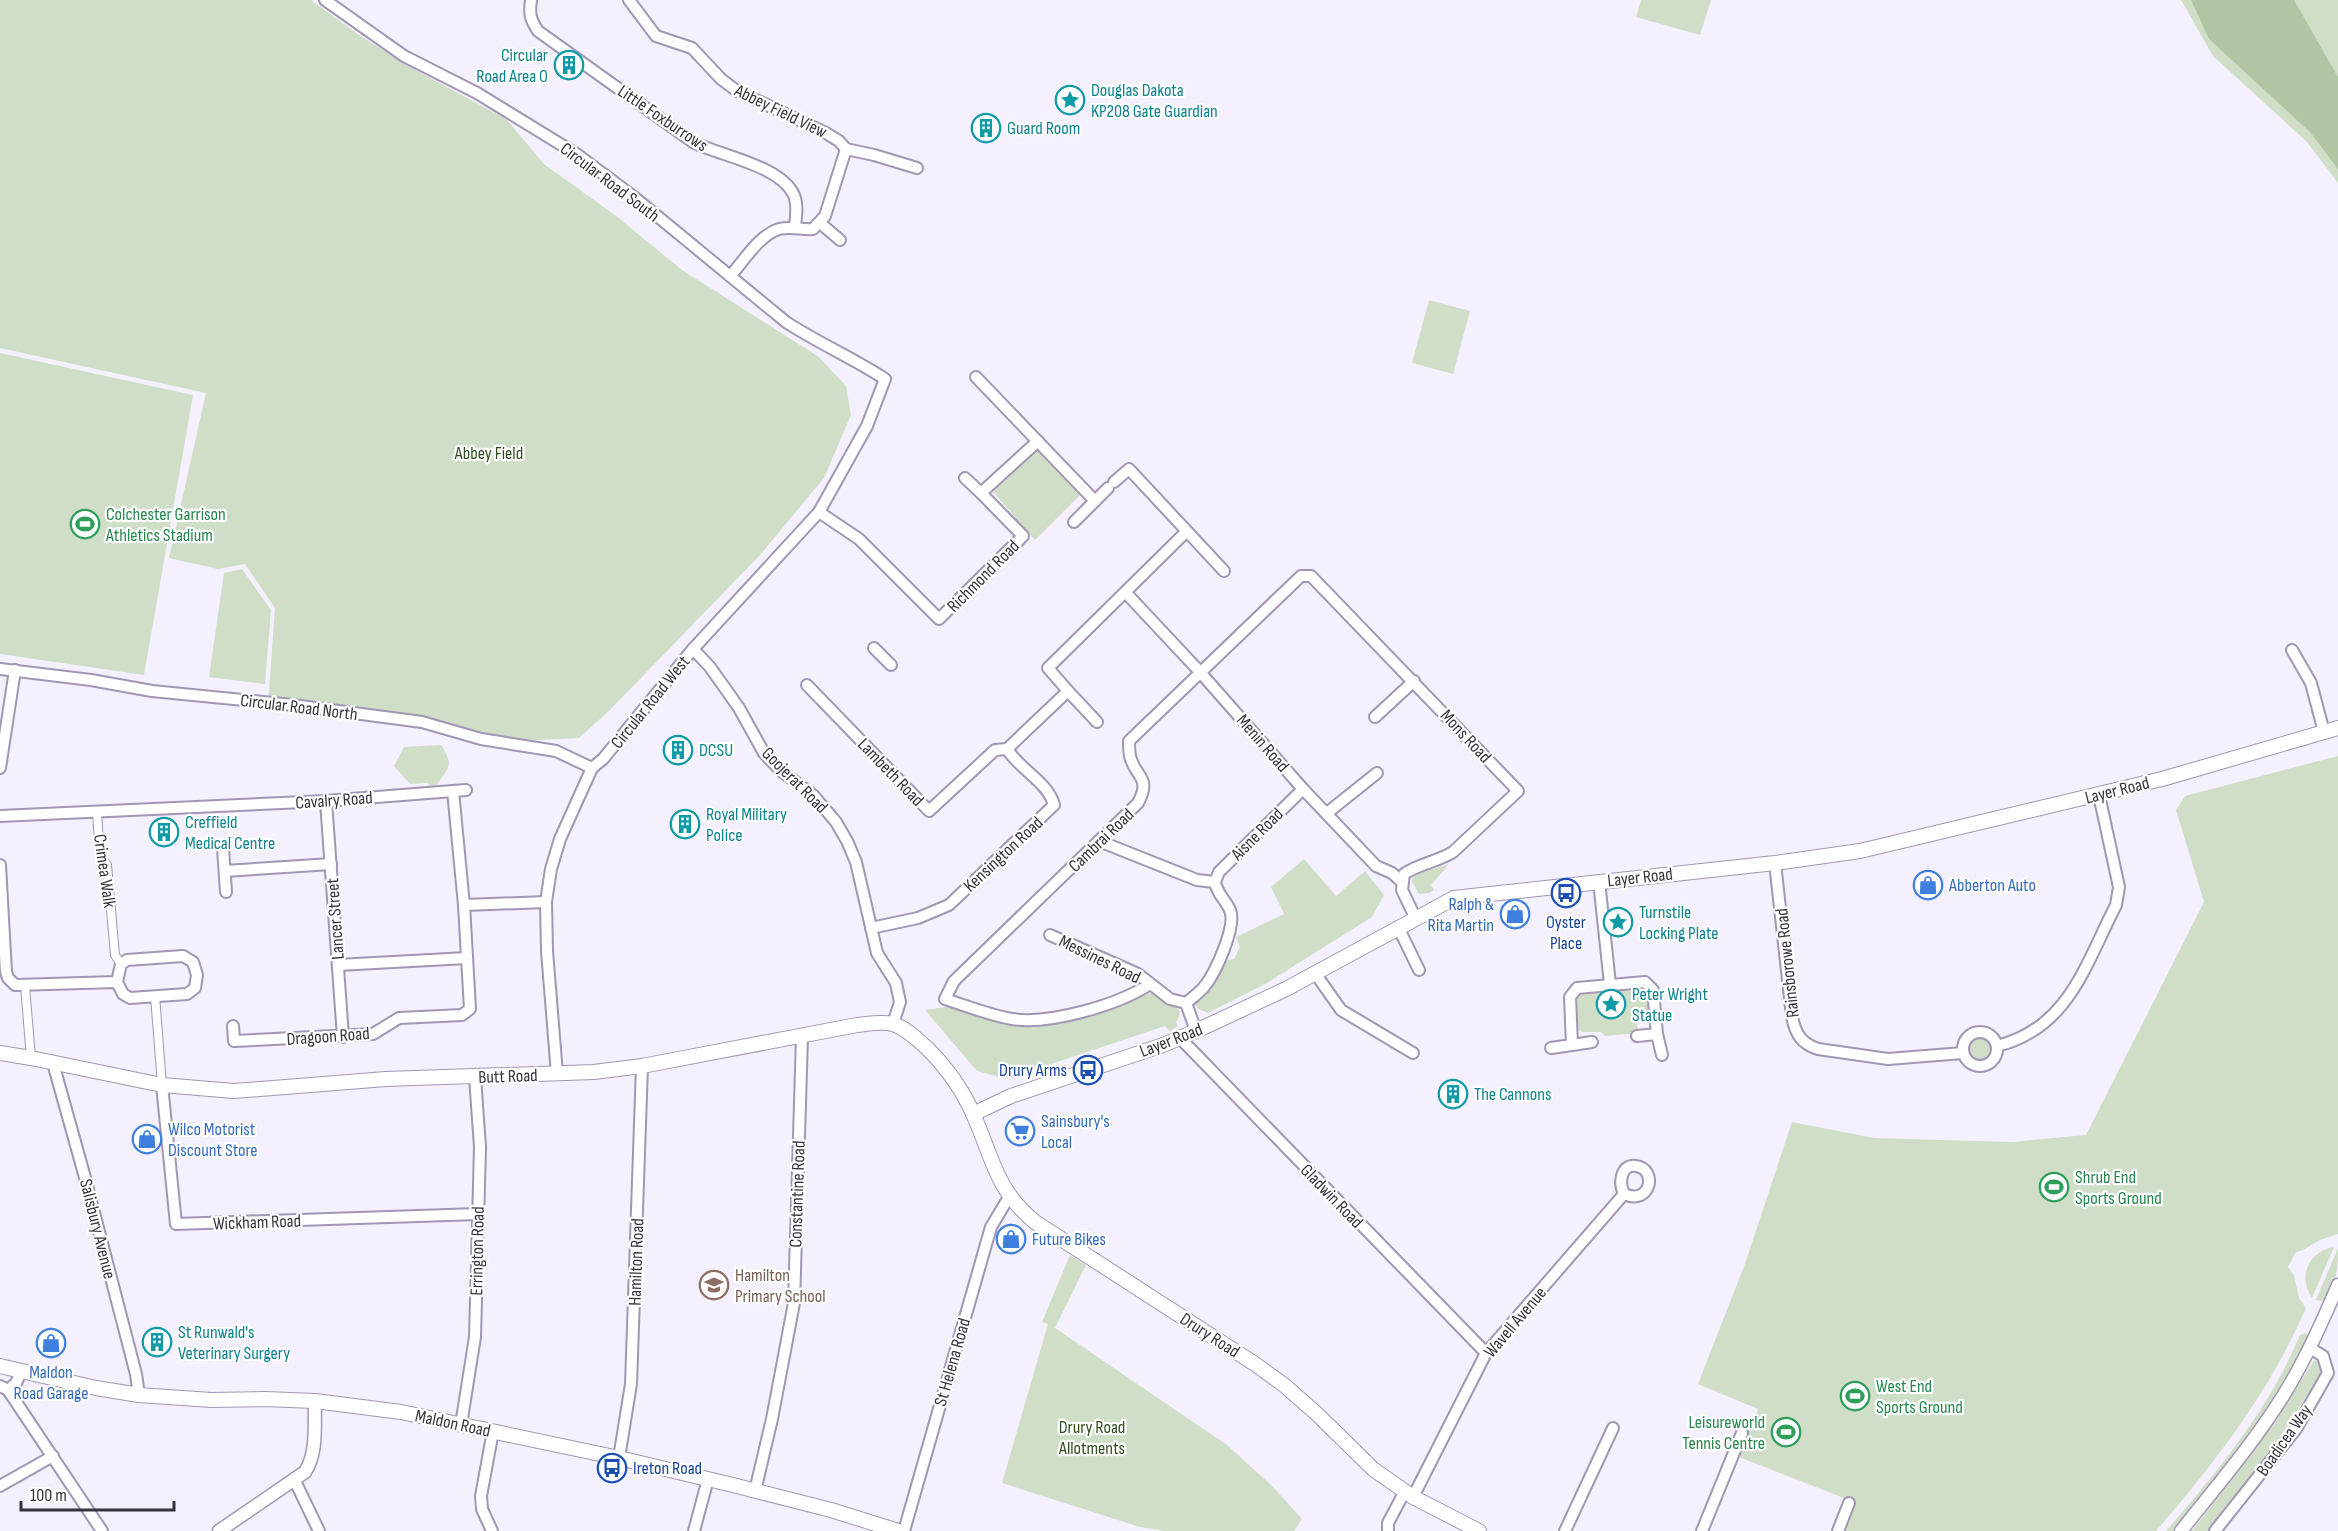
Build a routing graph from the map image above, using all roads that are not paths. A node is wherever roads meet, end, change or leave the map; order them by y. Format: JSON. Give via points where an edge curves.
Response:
{"nodes":[{"id":1,"x":325,"y":0,"type":"edge"},
{"id":2,"x":531,"y":0,"type":"edge"},
{"id":3,"x":629,"y":0,"type":"edge"},
{"id":4,"x":846,"y":149,"type":"junction"},
{"id":5,"x":917,"y":168,"type":"dead end"},
{"id":6,"x":820,"y":223,"type":"junction"},
{"id":7,"x":795,"y":227,"type":"junction"},
{"id":8,"x":840,"y":240,"type":"dead end"},
{"id":9,"x":730,"y":276,"type":"junction"},
{"id":10,"x":976,"y":376,"type":"dead end"},
{"id":11,"x":885,"y":379,"type":"joint"},
{"id":12,"x":1038,"y":441,"type":"junction"},
{"id":13,"x":965,"y":478,"type":"dead end"},
{"id":14,"x":981,"y":494,"type":"junction"},
{"id":15,"x":1095,"y":501,"type":"junction"},
{"id":16,"x":819,"y":512,"type":"junction"},
{"id":17,"x":1074,"y":522,"type":"dead end"},
{"id":18,"x":1186,"y":532,"type":"junction"},
{"id":19,"x":1224,"y":571,"type":"dead end"},
{"id":20,"x":1311,"y":576,"type":"joint"},
{"id":21,"x":1126,"y":593,"type":"junction"},
{"id":22,"x":874,"y":648,"type":"dead end"},
{"id":23,"x":693,"y":650,"type":"junction"},
{"id":24,"x":2292,"y":650,"type":"dead end"},
{"id":25,"x":891,"y":665,"type":"dead end"},
{"id":26,"x":0,"y":669,"type":"edge"},
{"id":27,"x":15,"y":670,"type":"junction"},
{"id":28,"x":1200,"y":672,"type":"junction"},
{"id":29,"x":1414,"y":681,"type":"junction"},
{"id":30,"x":807,"y":685,"type":"dead end"},
{"id":31,"x":1068,"y":691,"type":"junction"},
{"id":32,"x":1376,"y":717,"type":"dead end"},
{"id":33,"x":1097,"y":722,"type":"dead end"},
{"id":34,"x":2338,"y":728,"type":"edge"},
{"id":35,"x":2324,"y":732,"type":"junction"},
{"id":36,"x":1007,"y":749,"type":"junction"},
{"id":37,"x":0,"y":768,"type":"edge"},
{"id":38,"x":592,"y":768,"type":"junction"},
{"id":39,"x":1377,"y":773,"type":"dead end"},
{"id":40,"x":1303,"y":789,"type":"junction"},
{"id":41,"x":466,"y":790,"type":"dead end"},
{"id":42,"x":453,"y":792,"type":"junction"},
{"id":43,"x":2099,"y":795,"type":"junction"},
{"id":44,"x":326,"y":801,"type":"junction"},
{"id":45,"x":97,"y":813,"type":"junction"},
{"id":46,"x":1328,"y":813,"type":"junction"},
{"id":47,"x":0,"y":816,"type":"edge"},
{"id":48,"x":1099,"y":841,"type":"junction"},
{"id":49,"x":224,"y":848,"type":"dead end"},
{"id":50,"x":1775,"y":863,"type":"junction"},
{"id":51,"x":0,"y":864,"type":"edge"},
{"id":52,"x":331,"y":864,"type":"junction"},
{"id":53,"x":225,"y":871,"type":"junction"},
{"id":54,"x":1599,"y":881,"type":"junction"},
{"id":55,"x":1215,"y":882,"type":"junction"},
{"id":56,"x":1402,"y":882,"type":"junction"},
{"id":57,"x":226,"y":892,"type":"dead end"},
{"id":58,"x":546,"y":902,"type":"junction"},
{"id":59,"x":464,"y":905,"type":"junction"},
{"id":60,"x":1416,"y":917,"type":"junction"},
{"id":61,"x":1398,"y":927,"type":"junction"},
{"id":62,"x":871,"y":928,"type":"junction"},
{"id":63,"x":1050,"y":934,"type":"dead end"},
{"id":64,"x":467,"y":958,"type":"junction"},
{"id":65,"x":121,"y":964,"type":"junction"},
{"id":66,"x":338,"y":965,"type":"junction"},
{"id":67,"x":1419,"y":970,"type":"dead end"},
{"id":68,"x":1315,"y":973,"type":"junction"},
{"id":69,"x":117,"y":981,"type":"junction"},
{"id":70,"x":1150,"y":984,"type":"junction"},
{"id":71,"x":1610,"y":984,"type":"junction"},
{"id":72,"x":25,"y":986,"type":"junction"},
{"id":73,"x":155,"y":996,"type":"junction"},
{"id":74,"x":945,"y":999,"type":"joint"},
{"id":75,"x":1186,"y":1002,"type":"junction"},
{"id":76,"x":893,"y":1024,"type":"junction"},
{"id":77,"x":233,"y":1026,"type":"dead end"},
{"id":78,"x":1196,"y":1031,"type":"junction"},
{"id":79,"x":1657,"y":1034,"type":"junction"},
{"id":80,"x":802,"y":1036,"type":"junction"},
{"id":81,"x":1637,"y":1036,"type":"dead end"},
{"id":82,"x":343,"y":1037,"type":"junction"},
{"id":83,"x":1180,"y":1038,"type":"junction"},
{"id":84,"x":1592,"y":1042,"type":"dead end"},
{"id":85,"x":1572,"y":1045,"type":"junction"},
{"id":86,"x":1997,"y":1046,"type":"junction"},
{"id":87,"x":1551,"y":1048,"type":"dead end"},
{"id":88,"x":0,"y":1053,"type":"edge"},
{"id":89,"x":1413,"y":1053,"type":"dead end"},
{"id":90,"x":1963,"y":1053,"type":"junction"},
{"id":91,"x":1662,"y":1055,"type":"dead end"},
{"id":92,"x":31,"y":1058,"type":"junction"},
{"id":93,"x":54,"y":1063,"type":"junction"},
{"id":94,"x":642,"y":1066,"type":"junction"},
{"id":95,"x":556,"y":1074,"type":"junction"},
{"id":96,"x":475,"y":1077,"type":"junction"},
{"id":97,"x":162,"y":1086,"type":"junction"},
{"id":98,"x":974,"y":1114,"type":"junction"},
{"id":99,"x":1624,"y":1194,"type":"dead end"},
{"id":100,"x":1009,"y":1197,"type":"junction"},
{"id":101,"x":478,"y":1215,"type":"junction"},
{"id":102,"x":2338,"y":1285,"type":"edge"},
{"id":103,"x":2310,"y":1348,"type":"junction"},
{"id":104,"x":1486,"y":1353,"type":"junction"},
{"id":105,"x":0,"y":1366,"type":"edge"},
{"id":106,"x":21,"y":1372,"type":"junction"},
{"id":107,"x":4,"y":1388,"type":"edge"},
{"id":108,"x":139,"y":1395,"type":"junction"},
{"id":109,"x":315,"y":1401,"type":"junction"},
{"id":110,"x":461,"y":1425,"type":"junction"},
{"id":111,"x":1613,"y":1428,"type":"dead end"},
{"id":112,"x":493,"y":1431,"type":"junction"},
{"id":113,"x":1742,"y":1433,"type":"dead end"},
{"id":114,"x":53,"y":1456,"type":"junction"},
{"id":115,"x":619,"y":1458,"type":"junction"},
{"id":116,"x":708,"y":1479,"type":"junction"},
{"id":117,"x":295,"y":1480,"type":"junction"},
{"id":118,"x":0,"y":1486,"type":"edge"},
{"id":119,"x":755,"y":1491,"type":"junction"},
{"id":120,"x":1409,"y":1494,"type":"junction"},
{"id":121,"x":1849,"y":1503,"type":"dead end"},
{"id":122,"x":102,"y":1531,"type":"edge"},
{"id":123,"x":219,"y":1531,"type":"edge"},
{"id":124,"x":319,"y":1531,"type":"edge"},
{"id":125,"x":492,"y":1531,"type":"edge"},
{"id":126,"x":694,"y":1531,"type":"edge"},
{"id":127,"x":898,"y":1531,"type":"edge"},
{"id":128,"x":904,"y":1531,"type":"edge"},
{"id":129,"x":1388,"y":1531,"type":"edge"},
{"id":130,"x":1479,"y":1531,"type":"edge"},
{"id":131,"x":1565,"y":1531,"type":"edge"},
{"id":132,"x":1702,"y":1531,"type":"edge"},
{"id":133,"x":1838,"y":1531,"type":"edge"},
{"id":134,"x":2181,"y":1531,"type":"edge"},
{"id":135,"x":2215,"y":1531,"type":"edge"}],
"edges":[{"from":1,"to":9,"type":"street","name":"Circular Road South","via":[[404,56],[477,93],[578,155]]},
{"from":2,"to":7,"type":"street","name":"Little Foxburrows","via":[[531,21],[550,40],[693,142],[748,162],[788,186],[796,204]]},
{"from":3,"to":4,"type":"street","name":"Abbey Field View","via":[[656,36],[692,48],[737,91],[826,133]]},
{"from":4,"to":5,"type":"street","via":[[875,151]]},
{"from":4,"to":6,"type":"street","name":"Abbey Field View"},
{"from":6,"to":7,"type":"street","via":[[813,229]]},
{"from":6,"to":8,"type":"street"},
{"from":7,"to":9,"type":"street","via":[[766,236]]},
{"from":9,"to":11,"type":"street","name":"Circular Road South","via":[[813,340]]},
{"from":10,"to":12,"type":"street"},
{"from":11,"to":16,"type":"street","name":"Circular Road West","via":[[867,426]]},
{"from":12,"to":14,"type":"street"},
{"from":12,"to":15,"type":"street"},
{"from":13,"to":14,"type":"street","name":"Richmond Road"},
{"from":14,"to":16,"type":"street","name":"Richmond Road","via":[[1023,536],[939,619],[859,538]]},
{"from":15,"to":17,"type":"street"},
{"from":15,"to":18,"type":"street","via":[[1129,469]]},
{"from":16,"to":23,"type":"street","name":"Circular Road West"},
{"from":18,"to":19,"type":"street"},
{"from":18,"to":21,"type":"street"},
{"from":20,"to":28,"type":"street","name":"Cambrai Road","via":[[1301,576]]},
{"from":20,"to":29,"type":"street","name":"Mons Road"},
{"from":21,"to":28,"type":"street","name":"Menin Road"},
{"from":21,"to":31,"type":"street","via":[[1048,668]]},
{"from":22,"to":25,"type":"street"},
{"from":23,"to":38,"type":"street","name":"Circular Road West"},
{"from":23,"to":62,"type":"street","name":"Goojerat Road","via":[[739,708],[764,753],[813,795],[836,822],[856,862]]},
{"from":24,"to":35,"type":"street","via":[[2311,683]]},
{"from":26,"to":27,"type":"street","name":"Circular Road North"},
{"from":27,"to":37,"type":"street"},
{"from":27,"to":38,"type":"street","name":"Circular Road North","via":[[152,691],[422,722],[481,739],[556,751]]},
{"from":28,"to":40,"type":"street","name":"Menin Road"},
{"from":28,"to":48,"type":"street","name":"Cambrai Road","via":[[1130,741],[1130,756],[1143,779],[1144,791],[1138,803]]},
{"from":29,"to":32,"type":"street"},
{"from":29,"to":56,"type":"street","name":"Mons Road","via":[[1518,791],[1453,852],[1411,869]]},
{"from":30,"to":36,"type":"street","name":"Lambeth Road","via":[[929,811],[995,750]]},
{"from":31,"to":33,"type":"street"},
{"from":31,"to":36,"type":"street"},
{"from":34,"to":35,"type":"main road","name":"Layer Road"},
{"from":35,"to":43,"type":"main road","name":"Layer Road"},
{"from":36,"to":62,"type":"street","name":"Kensington Road","via":[[1051,795],[1054,805],[949,905],[918,918]]},
{"from":38,"to":58,"type":"street","name":"Circular Road West","via":[[560,839]]},
{"from":39,"to":46,"type":"street"},
{"from":40,"to":46,"type":"street","name":"Menin Road"},
{"from":40,"to":55,"type":"street","name":"Aisne Road","via":[[1219,872]]},
{"from":41,"to":42,"type":"street","name":"Cavalry Road"},
{"from":42,"to":44,"type":"street","name":"Cavalry Road"},
{"from":42,"to":59,"type":"street"},
{"from":43,"to":50,"type":"main road","name":"Layer Road","via":[[1860,850]]},
{"from":43,"to":86,"type":"street","name":"Rainsborowe Road","via":[[2119,887],[2116,905],[2062,1007],[2029,1035]]},
{"from":44,"to":45,"type":"street","name":"Cavalry Road"},
{"from":44,"to":52,"type":"street","name":"Lancer Street"},
{"from":45,"to":47,"type":"street","name":"Cavalry Road"},
{"from":45,"to":65,"type":"street","name":"Crimea Walk","via":[[115,955]]},
{"from":46,"to":56,"type":"street","name":"Menin Road","via":[[1376,866]]},
{"from":48,"to":55,"type":"street","via":[[1197,880]]},
{"from":48,"to":74,"type":"street","name":"Cambrai Road","via":[[954,981]]},
{"from":49,"to":53,"type":"street"},
{"from":50,"to":54,"type":"main road","name":"Layer Road"},
{"from":50,"to":90,"type":"street","name":"Rainsborowe Road","via":[[1794,1028],[1800,1038],[1818,1049],[1888,1059]]},
{"from":51,"to":72,"type":"street","via":[[8,978],[15,985]]},
{"from":52,"to":53,"type":"street"},
{"from":52,"to":66,"type":"street","name":"Lancer Street"},
{"from":53,"to":57,"type":"street"},
{"from":54,"to":60,"type":"main road","name":"Layer Road","via":[[1454,898]]},
{"from":54,"to":71,"type":"street"},
{"from":55,"to":75,"type":"street","via":[[1216,892],[1230,910],[1231,930],[1205,986]]},
{"from":56,"to":60,"type":"street"},
{"from":58,"to":59,"type":"street"},
{"from":58,"to":95,"type":"street","name":"Circular Road West"},
{"from":59,"to":64,"type":"street","name":"Dragoon Road"},
{"from":60,"to":61,"type":"main road","name":"Layer Road"},
{"from":61,"to":67,"type":"street"},
{"from":61,"to":68,"type":"main road","name":"Layer Road"},
{"from":62,"to":76,"type":"street","name":"Goojerat Road","via":[[878,953],[896,983],[900,1002]]},
{"from":63,"to":70,"type":"street","name":"Messines Road","via":[[1138,974]]},
{"from":64,"to":66,"type":"street"},
{"from":64,"to":82,"type":"street","name":"Dragoon Road","via":[[470,1010],[462,1016],[399,1018],[377,1033]]},
{"from":65,"to":69,"type":"street"},
{"from":65,"to":73,"type":"street","via":[[127,960],[183,957],[193,962],[195,987],[187,994]]},
{"from":66,"to":82,"type":"street","name":"Lancer Street"},
{"from":68,"to":78,"type":"main road","name":"Layer Road"},
{"from":68,"to":89,"type":"street","via":[[1341,1010]]},
{"from":69,"to":72,"type":"street"},
{"from":69,"to":73,"type":"street","via":[[123,994],[130,998]]},
{"from":70,"to":74,"type":"street","name":"Messines Road","via":[[1124,998],[1045,1019],[1011,1019]]},
{"from":70,"to":75,"type":"street","name":"Messines Road","via":[[1170,999]]},
{"from":71,"to":79,"type":"street","via":[[1645,982],[1653,990]]},
{"from":71,"to":85,"type":"street","via":[[1577,988],[1570,997]]},
{"from":72,"to":92,"type":"street"},
{"from":73,"to":97,"type":"street"},
{"from":75,"to":78,"type":"street"},
{"from":76,"to":80,"type":"main road","name":"Butt Road","via":[[857,1025]]},
{"from":76,"to":98,"type":"main road","via":[[916,1038],[941,1062]]},
{"from":77,"to":82,"type":"street","name":"Dragoon Road","via":[[234,1041]]},
{"from":78,"to":83,"type":"main road","name":"Layer Road"},
{"from":79,"to":81,"type":"street"},
{"from":79,"to":91,"type":"street"},
{"from":80,"to":94,"type":"main road","name":"Butt Road"},
{"from":80,"to":119,"type":"street","name":"Constantine Road","via":[[794,1303]]},
{"from":83,"to":98,"type":"main road","name":"Layer Road","via":[[1011,1096]]},
{"from":83,"to":104,"type":"street","name":"Gladwin Road"},
{"from":84,"to":85,"type":"street"},
{"from":85,"to":87,"type":"street"},
{"from":86,"to":90,"type":"street","name":"Rainsborowe Road","via":[[1993,1060],[1984,1066],[1973,1065]]},
{"from":86,"to":90,"type":"street","via":[[1987,1033],[1977,1032],[1967,1037]]},
{"from":88,"to":92,"type":"main road","name":"Butt Road"},
{"from":92,"to":93,"type":"main road","name":"Butt Road"},
{"from":93,"to":97,"type":"main road","name":"Butt Road"},
{"from":93,"to":108,"type":"street","name":"Salisbury Avenue"},
{"from":94,"to":95,"type":"main road","name":"Butt Road"},
{"from":94,"to":115,"type":"street","name":"Hamilton Road","via":[[631,1384]]},
{"from":95,"to":96,"type":"main road","name":"Butt Road"},
{"from":96,"to":97,"type":"main road","name":"Butt Road","via":[[387,1079],[234,1091]]},
{"from":96,"to":101,"type":"street","name":"Errington Road","via":[[480,1147]]},
{"from":97,"to":101,"type":"street","name":"Wickham Road","via":[[176,1224]]},
{"from":98,"to":100,"type":"main road","name":"Drury Road"},
{"from":99,"to":104,"type":"street","name":"Wavell Avenue"},
{"from":100,"to":120,"type":"main road","name":"Drury Road","via":[[1035,1222],[1284,1385],[1373,1469]]},
{"from":100,"to":128,"type":"street","name":"St Helena Road","via":[[991,1227]]},
{"from":101,"to":110,"type":"street","name":"Errington Road","via":[[475,1337]]},
{"from":102,"to":103,"type":"street","name":"Boadicea Way"},
{"from":103,"to":134,"type":"street","name":"Boadicea Way","via":[[2251,1443]]},
{"from":103,"to":135,"type":"street","name":"Boadicea Way","via":[[2323,1356],[2328,1373],[2296,1429]]},
{"from":104,"to":120,"type":"street","name":"Wavell Avenue"},
{"from":105,"to":106,"type":"main road","name":"Maldon Road"},
{"from":106,"to":107,"type":"street","via":[[16,1383]]},
{"from":106,"to":108,"type":"main road","name":"Maldon Road"},
{"from":107,"to":114,"type":"street"},
{"from":108,"to":109,"type":"main road","name":"Maldon Road"},
{"from":109,"to":110,"type":"main road","name":"Maldon Road","via":[[401,1412]]},
{"from":109,"to":117,"type":"street","via":[[311,1463]]},
{"from":110,"to":112,"type":"main road","name":"Maldon Road"},
{"from":111,"to":131,"type":"street"},
{"from":112,"to":115,"type":"main road","name":"Maldon Road"},
{"from":112,"to":125,"type":"street","via":[[481,1496]]},
{"from":113,"to":132,"type":"street"},
{"from":114,"to":118,"type":"street"},
{"from":114,"to":122,"type":"street"},
{"from":115,"to":116,"type":"main road","name":"Maldon Road"},
{"from":116,"to":119,"type":"main road","name":"Maldon Road"},
{"from":116,"to":126,"type":"street"},
{"from":117,"to":123,"type":"street"},
{"from":117,"to":124,"type":"street"},
{"from":119,"to":127,"type":"main road","name":"Maldon Road"},
{"from":120,"to":129,"type":"street","name":"Wavell Avenue","via":[[1388,1523]]},
{"from":120,"to":130,"type":"main road","name":"Drury Road"},
{"from":121,"to":133,"type":"street"}]}
